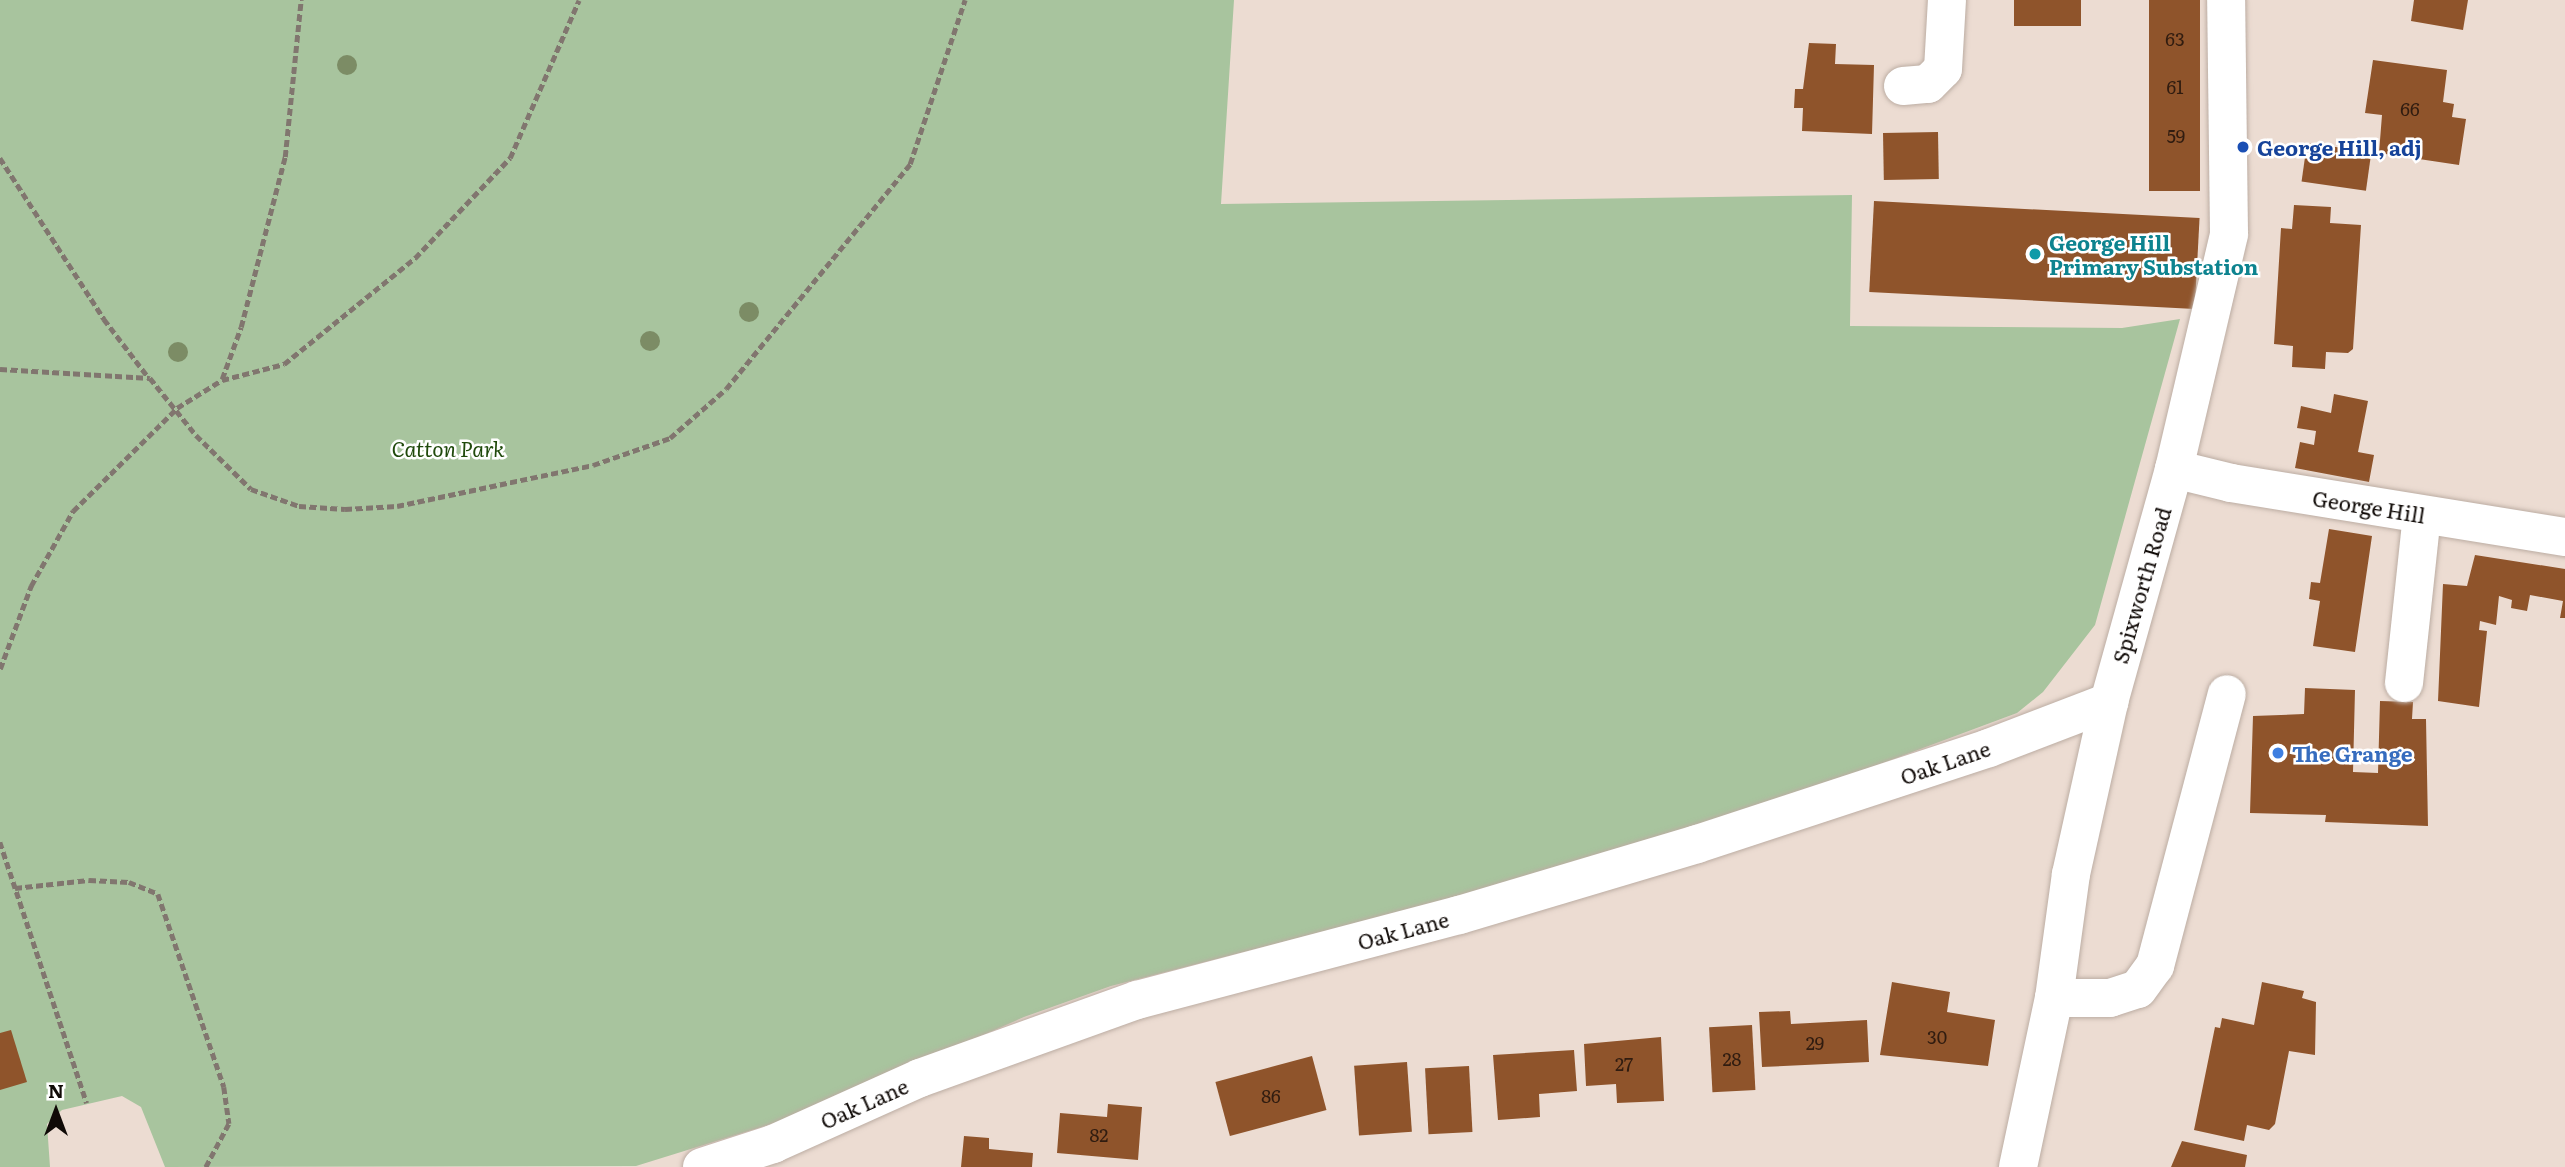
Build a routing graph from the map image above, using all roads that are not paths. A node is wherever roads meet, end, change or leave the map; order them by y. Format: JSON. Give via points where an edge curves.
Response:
{"nodes":[{"id":1,"x":1947,"y":0,"type":"edge"},
{"id":2,"x":2226,"y":0,"type":"edge"},
{"id":3,"x":1903,"y":86,"type":"dead end"},
{"id":4,"x":2174,"y":469,"type":"junction"},
{"id":5,"x":2422,"y":514,"type":"junction"},
{"id":6,"x":2565,"y":537,"type":"edge"},
{"id":7,"x":2404,"y":683,"type":"dead end"},
{"id":8,"x":2227,"y":694,"type":"dead end"},
{"id":9,"x":2109,"y":702,"type":"junction"},
{"id":10,"x":2054,"y":998,"type":"junction"},
{"id":11,"x":702,"y":1167,"type":"edge"},
{"id":12,"x":2018,"y":1167,"type":"edge"}],
"edges":[{"from":1,"to":3,"type":"street","via":[[1943,69],[1928,84]]},
{"from":2,"to":4,"type":"street","name":"Spixworth Road","via":[[2229,234]]},
{"from":4,"to":5,"type":"street","name":"George Hill"},
{"from":4,"to":9,"type":"street","name":"Spixworth Road"},
{"from":5,"to":6,"type":"street","name":"George Hill"},
{"from":5,"to":7,"type":"street"},
{"from":8,"to":10,"type":"street","via":[[2155,966],[2138,989],[2110,998]]},
{"from":9,"to":10,"type":"street","name":"Spixworth Road","via":[[2071,874]]},
{"from":9,"to":11,"type":"street","name":"Oak Lane","via":[[1989,748],[1697,844],[1459,915],[1137,1000],[920,1078],[773,1144]]},
{"from":10,"to":12,"type":"street","name":"Spixworth Road"}]}
